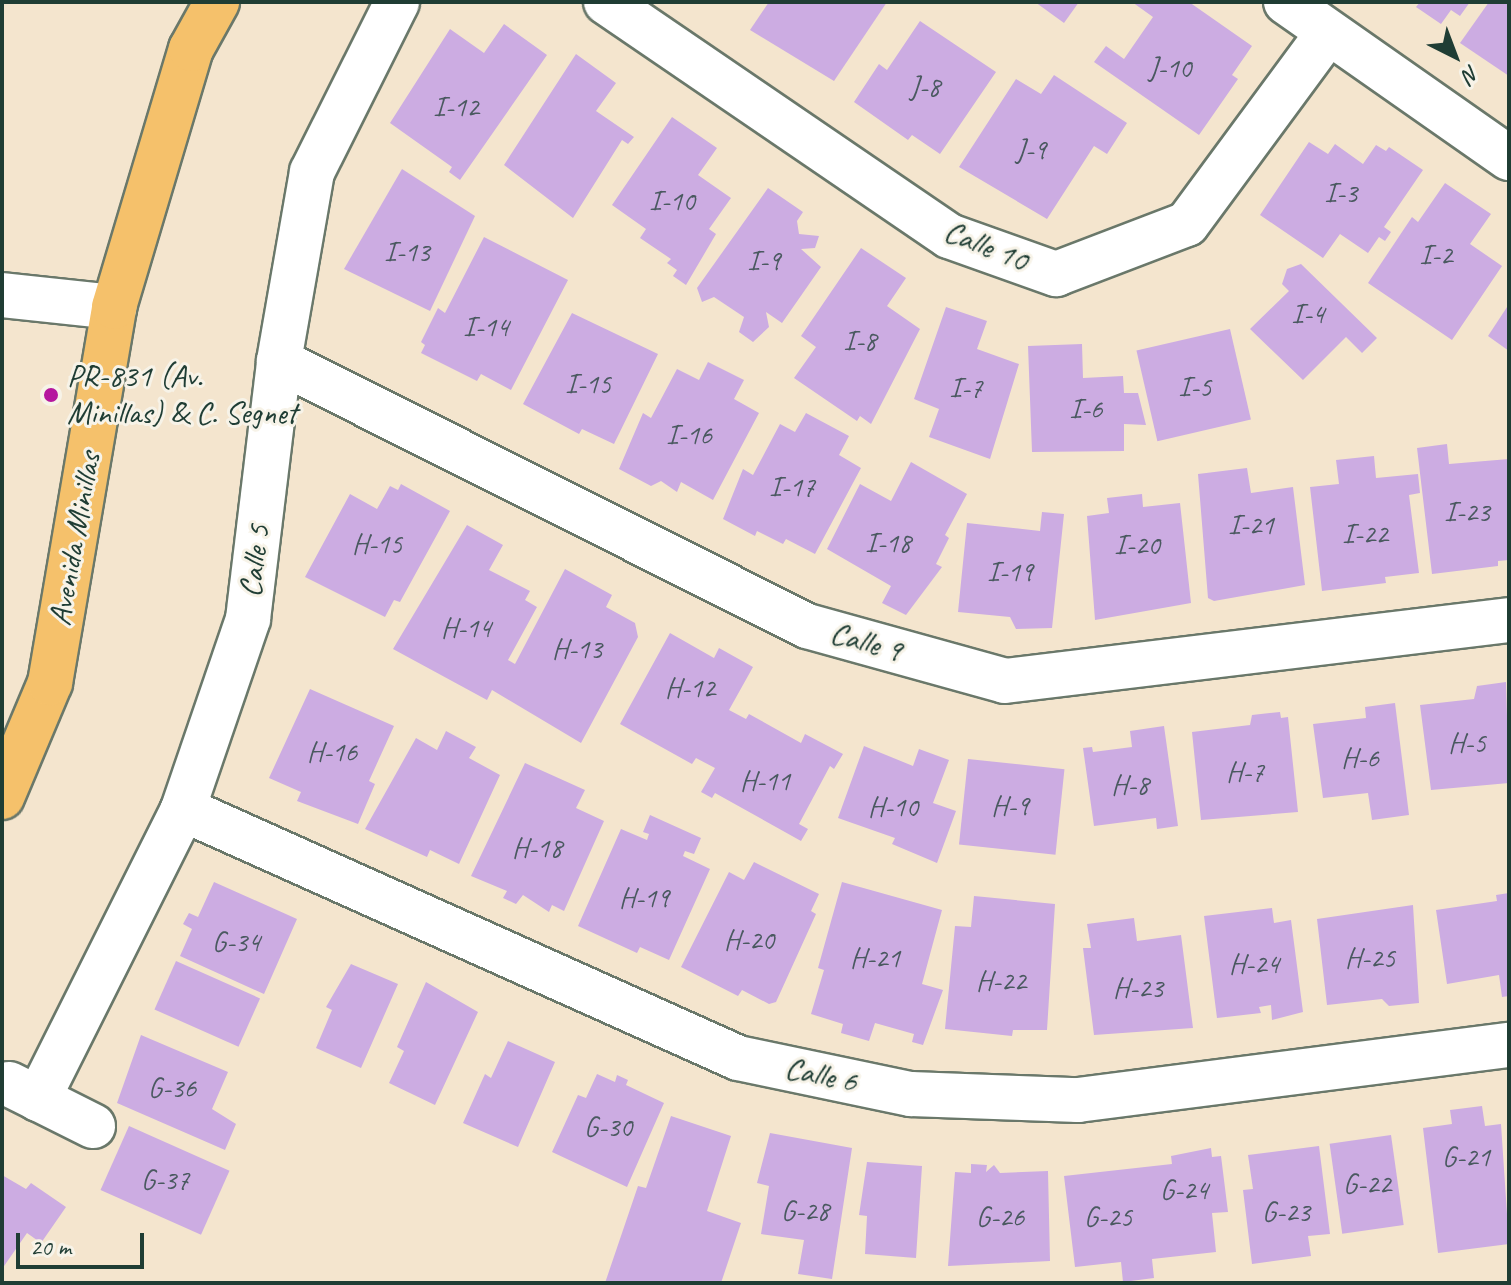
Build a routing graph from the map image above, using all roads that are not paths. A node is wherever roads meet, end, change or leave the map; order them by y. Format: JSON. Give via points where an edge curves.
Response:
{"nodes":[{"id":1,"x":217,"y":2,"type":"edge"},
{"id":2,"x":397,"y":2,"type":"edge"},
{"id":3,"x":606,"y":2,"type":"edge"},
{"id":4,"x":1286,"y":2,"type":"edge"},
{"id":5,"x":1328,"y":33,"type":"junction"},
{"id":6,"x":1509,"y":158,"type":"edge"},
{"id":7,"x":2,"y":295,"type":"edge"},
{"id":8,"x":114,"y":307,"type":"junction"},
{"id":9,"x":279,"y":361,"type":"junction"},
{"id":10,"x":1509,"y":620,"type":"edge"},
{"id":11,"x":2,"y":797,"type":"edge"},
{"id":12,"x":183,"y":809,"type":"junction"},
{"id":13,"x":1509,"y":1045,"type":"edge"},
{"id":14,"x":93,"y":1126,"type":"dead end"}],
"edges":[{"from":1,"to":8,"type":"main road","name":"Avenida Minillas","via":[[191,49]]},
{"from":2,"to":9,"type":"street","name":"Calle 5","via":[[312,172]]},
{"from":3,"to":5,"type":"street","name":"Calle 10","via":[[949,236],[1056,274],[1187,224]]},
{"from":4,"to":5,"type":"street"},
{"from":5,"to":6,"type":"street"},
{"from":7,"to":8,"type":"street"},
{"from":8,"to":11,"type":"main road","name":"Avenida Minillas","via":[[50,683]]},
{"from":9,"to":10,"type":"street","name":"Calle 9","via":[[807,626],[1005,681]]},
{"from":9,"to":12,"type":"street","name":"Calle 5","via":[[248,619]]},
{"from":12,"to":13,"type":"street","name":"Calle 6","via":[[738,1058],[911,1094],[1078,1100]]},
{"from":12,"to":14,"type":"street","name":"Calle 5","via":[[24,1092]]}]}
